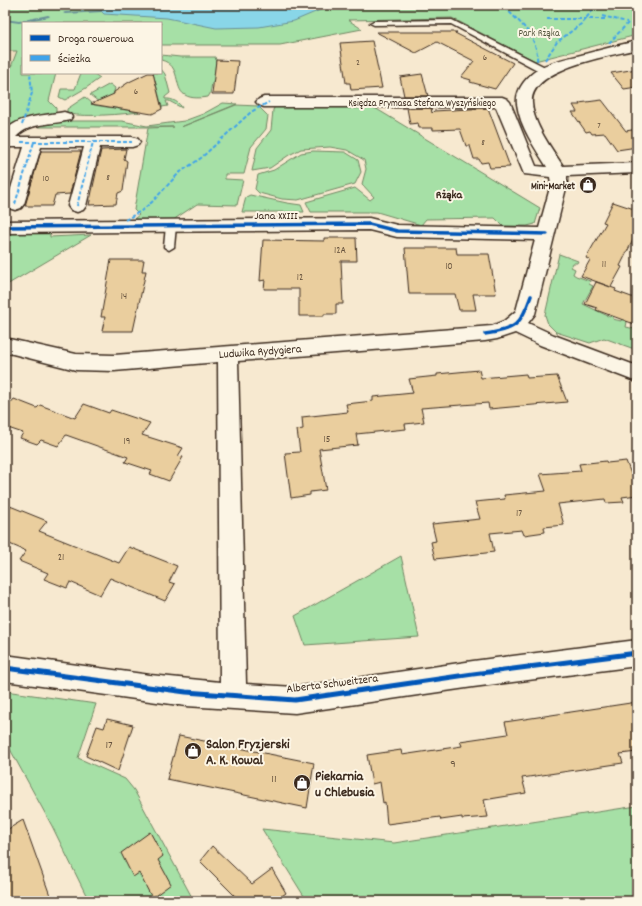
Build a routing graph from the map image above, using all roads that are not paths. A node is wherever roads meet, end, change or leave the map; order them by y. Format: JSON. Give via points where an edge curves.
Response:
{"nodes":[{"id":1,"x":374,"y":23,"type":"dead end"},
{"id":2,"x":637,"y":45,"type":"edge"},
{"id":3,"x":546,"y":71,"type":"junction"},
{"id":4,"x":264,"y":102,"type":"dead end"},
{"id":5,"x":64,"y":117,"type":"dead end"},
{"id":6,"x":34,"y":142,"type":"junction"},
{"id":7,"x":93,"y":142,"type":"junction"},
{"id":8,"x":132,"y":142,"type":"dead end"},
{"id":9,"x":5,"y":143,"type":"edge"},
{"id":10,"x":637,"y":168,"type":"edge"},
{"id":11,"x":558,"y":171,"type":"junction"},
{"id":12,"x":15,"y":204,"type":"dead end"},
{"id":13,"x":77,"y":206,"type":"dead end"},
{"id":14,"x":171,"y":226,"type":"junction"},
{"id":15,"x":5,"y":227,"type":"edge"},
{"id":16,"x":547,"y":234,"type":"junction"},
{"id":17,"x":169,"y":247,"type":"dead end"},
{"id":18,"x":514,"y":325,"type":"junction"},
{"id":19,"x":5,"y":345,"type":"edge"},
{"id":20,"x":228,"y":354,"type":"junction"},
{"id":21,"x":637,"y":374,"type":"edge"},
{"id":22,"x":637,"y":653,"type":"edge"},
{"id":23,"x":5,"y":668,"type":"edge"},
{"id":24,"x":233,"y":696,"type":"junction"}],
"edges":[{"from":1,"to":3,"type":"lane","via":[[452,22]]},
{"from":2,"to":3,"type":"street","via":[[563,64]]},
{"from":3,"to":11,"type":"street","via":[[533,81],[525,92],[524,103],[539,141]]},
{"from":4,"to":11,"type":"street","name":"Księdza Prymasa Stefana Wyszyńskiego","via":[[502,102],[530,170]]},
{"from":5,"to":9,"type":"street","via":[[25,123],[12,131]]},
{"from":6,"to":7,"type":"street"},
{"from":6,"to":9,"type":"street"},
{"from":6,"to":12,"type":"street"},
{"from":7,"to":8,"type":"street"},
{"from":7,"to":13,"type":"street"},
{"from":10,"to":11,"type":"street"},
{"from":11,"to":16,"type":"street","name":"Ludwika Rydygiera","via":[[559,184]]},
{"from":14,"to":15,"type":"street","name":"Jana XXIII"},
{"from":14,"to":16,"type":"street","name":"Jana XXIII","via":[[369,224],[397,232]]},
{"from":14,"to":17,"type":"lane"},
{"from":16,"to":18,"type":"street","name":"Ludwika Rydygiera","via":[[525,314]]},
{"from":18,"to":20,"type":"street","name":"Ludwika Rydygiera","via":[[485,334]]},
{"from":18,"to":21,"type":"street"},
{"from":19,"to":20,"type":"street","name":"Ludwika Rydygiera","via":[[59,359],[93,363]]},
{"from":20,"to":24,"type":"street"},
{"from":22,"to":24,"type":"street","name":"Alberta Schweitzera","via":[[295,700]]},
{"from":23,"to":24,"type":"street","name":"Alberta Schweitzera","via":[[181,692]]}]}
